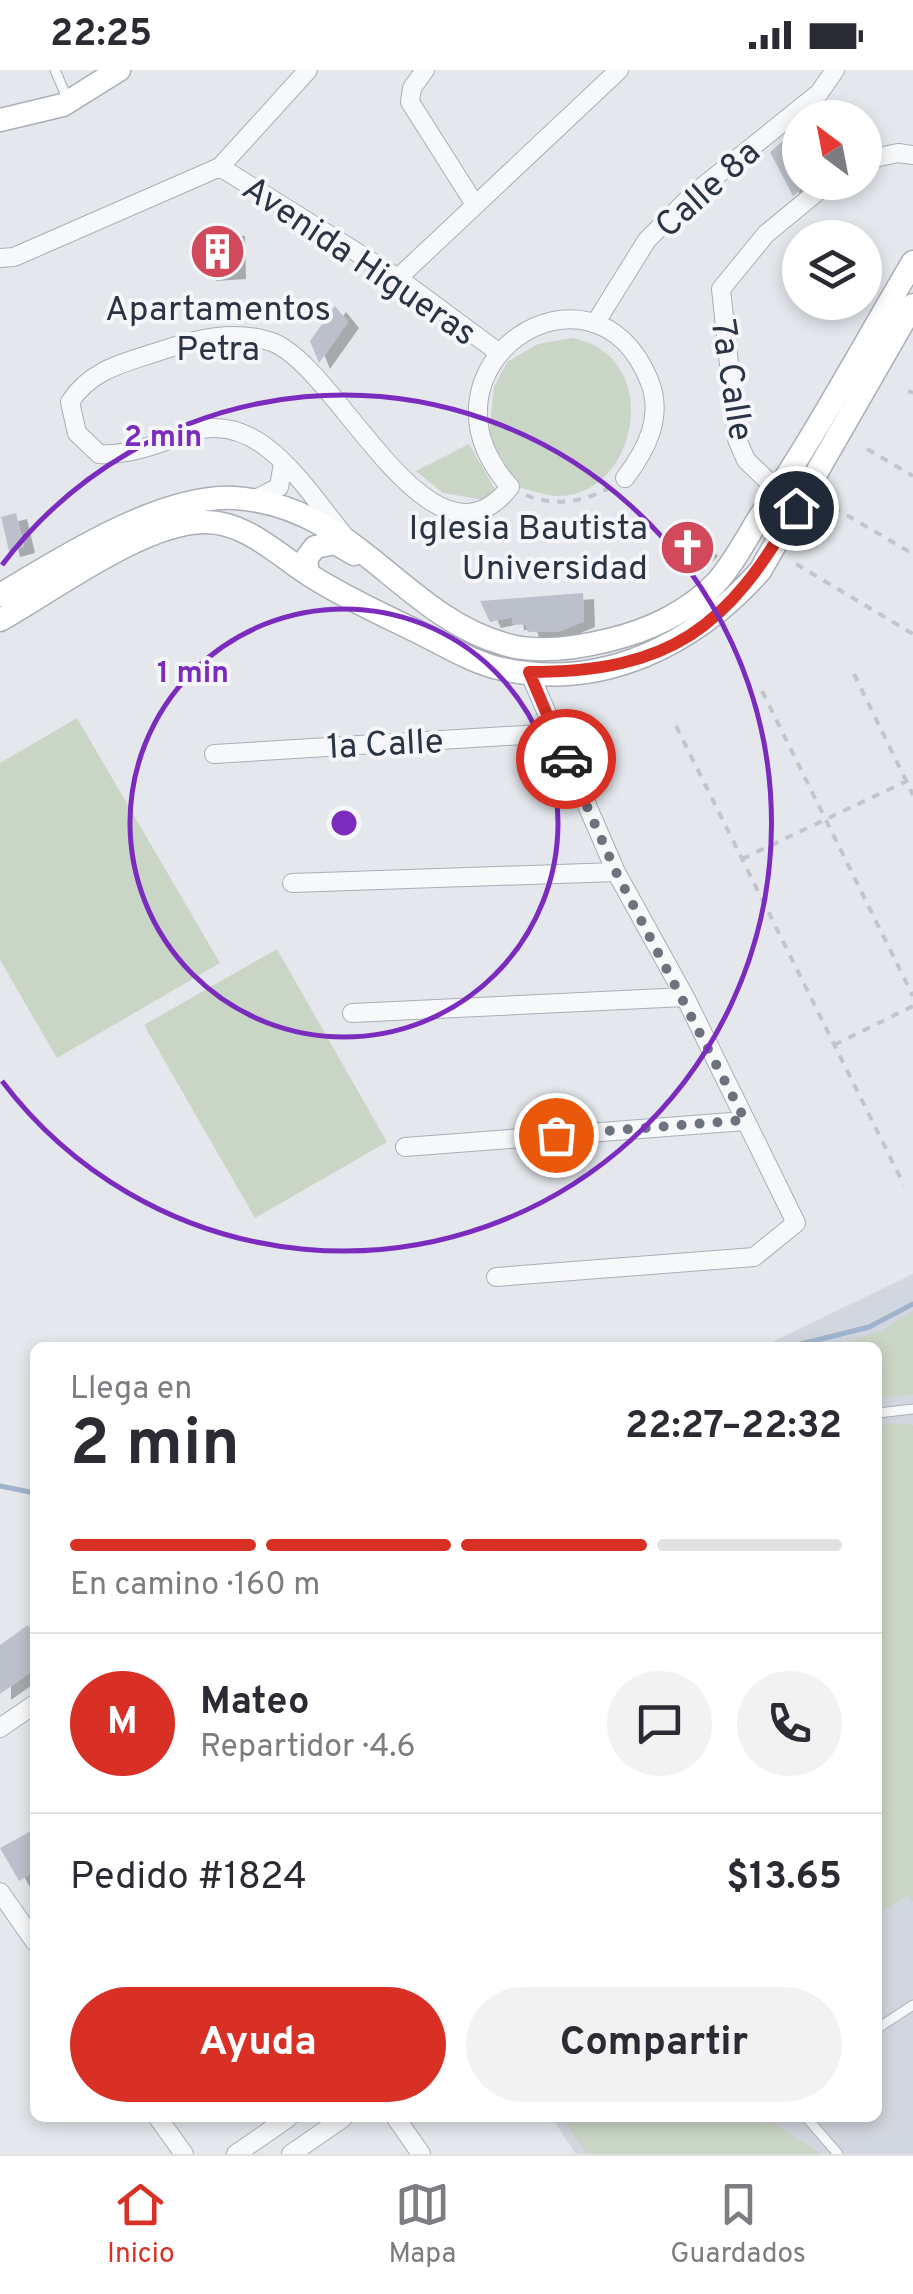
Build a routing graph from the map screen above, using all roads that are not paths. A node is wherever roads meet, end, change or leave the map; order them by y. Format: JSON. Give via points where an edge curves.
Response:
{"nodes":[{"id":1,"x":55,"y":70,"type":"edge"},
{"id":2,"x":119,"y":70,"type":"edge"},
{"id":3,"x":308,"y":70,"type":"edge"},
{"id":4,"x":425,"y":70,"type":"edge"},
{"id":5,"x":619,"y":70,"type":"edge"},
{"id":6,"x":835,"y":70,"type":"edge"},
{"id":7,"x":69,"y":102,"type":"junction"},
{"id":8,"x":0,"y":120,"type":"edge"},
{"id":9,"x":913,"y":155,"type":"edge"},
{"id":10,"x":882,"y":156,"type":"edge"},
{"id":11,"x":220,"y":167,"type":"junction"},
{"id":12,"x":807,"y":200,"type":"edge"},
{"id":13,"x":474,"y":202,"type":"junction"},
{"id":14,"x":0,"y":258,"type":"edge"},
{"id":15,"x":913,"y":262,"type":"edge"},
{"id":16,"x":398,"y":278,"type":"junction"},
{"id":17,"x":913,"y":305,"type":"edge"},
{"id":18,"x":596,"y":322,"type":"junction"},
{"id":19,"x":498,"y":352,"type":"junction"},
{"id":20,"x":283,"y":463,"type":"junction"},
{"id":21,"x":624,"y":478,"type":"road end"},
{"id":22,"x":778,"y":491,"type":"junction"},
{"id":23,"x":252,"y":501,"type":"junction"},
{"id":24,"x":344,"y":535,"type":"junction"},
{"id":25,"x":379,"y":565,"type":"junction"},
{"id":26,"x":308,"y":574,"type":"junction"},
{"id":27,"x":0,"y":596,"type":"edge"},
{"id":28,"x":359,"y":605,"type":"junction"},
{"id":29,"x":0,"y":620,"type":"edge"},
{"id":30,"x":529,"y":672,"type":"junction"},
{"id":31,"x":555,"y":733,"type":"junction"},
{"id":32,"x":214,"y":754,"type":"dead end"},
{"id":33,"x":616,"y":872,"type":"junction"},
{"id":34,"x":292,"y":884,"type":"dead end"},
{"id":35,"x":684,"y":997,"type":"junction"},
{"id":36,"x":352,"y":1014,"type":"dead end"},
{"id":37,"x":745,"y":1120,"type":"junction"},
{"id":38,"x":406,"y":1147,"type":"dead end"},
{"id":39,"x":496,"y":1277,"type":"dead end"},
{"id":40,"x":913,"y":1408,"type":"edge"},
{"id":41,"x":882,"y":1413,"type":"edge"},
{"id":42,"x":30,"y":1707,"type":"edge"},
{"id":43,"x":0,"y":1728,"type":"edge"},
{"id":44,"x":0,"y":1892,"type":"edge"},
{"id":45,"x":30,"y":1935,"type":"edge"},
{"id":46,"x":913,"y":2005,"type":"edge"},
{"id":47,"x":882,"y":2025,"type":"edge"},
{"id":48,"x":161,"y":2122,"type":"edge"},
{"id":49,"x":282,"y":2122,"type":"edge"},
{"id":50,"x":337,"y":2122,"type":"edge"},
{"id":51,"x":399,"y":2122,"type":"edge"},
{"id":52,"x":810,"y":2122,"type":"edge"},
{"id":53,"x":184,"y":2154,"type":"edge"},
{"id":54,"x":236,"y":2154,"type":"edge"},
{"id":55,"x":291,"y":2154,"type":"edge"},
{"id":56,"x":422,"y":2154,"type":"edge"},
{"id":57,"x":838,"y":2154,"type":"edge"}],
"edges":[{"from":1,"to":7,"type":"lane"},
{"from":2,"to":7,"type":"main road"},
{"from":3,"to":11,"type":"street"},
{"from":4,"to":13,"type":"street","via":[[410,102]]},
{"from":5,"to":13,"type":"street"},
{"from":6,"to":18,"type":"street","name":"Calle 8a","via":[[819,93],[691,196],[648,240]]},
{"from":7,"to":8,"type":"main road"},
{"from":9,"to":10,"type":"street"},
{"from":11,"to":14,"type":"street","name":"Avenida Higueras"},
{"from":11,"to":16,"type":"street","name":"Avenida Higueras"},
{"from":12,"to":22,"type":"street","name":"7a Calle","via":[[766,234],[721,289],[736,440]]},
{"from":13,"to":16,"type":"street"},
{"from":15,"to":22,"type":"main road"},
{"from":16,"to":19,"type":"street","name":"Avenida Higueras"},
{"from":17,"to":30,"type":"main road","via":[[760,571],[727,607],[690,636],[640,659],[604,669]]},
{"from":18,"to":19,"type":"street","name":"Avenida Higueras","via":[[553,320]]},
{"from":18,"to":21,"type":"street","via":[[641,360],[653,390],[654,422],[645,452]]},
{"from":19,"to":20,"type":"street","name":"Avenida Higueras","via":[[476,407],[484,451],[510,487],[497,504],[462,516],[410,485],[299,357],[271,342],[199,338],[96,373],[70,402],[77,433],[99,454],[127,453],[217,425],[237,428]]},
{"from":20,"to":23,"type":"street","via":[[278,487]]},
{"from":20,"to":24,"type":"street"},
{"from":22,"to":25,"type":"main road","via":[[716,583],[667,620],[594,644],[504,644],[443,612]]},
{"from":23,"to":24,"type":"main road","via":[[312,517]]},
{"from":23,"to":27,"type":"main road","via":[[217,498],[166,510]]},
{"from":24,"to":25,"type":"main road"},
{"from":25,"to":26,"type":"main road","via":[[336,543],[322,544],[306,560]]},
{"from":25,"to":28,"type":"main road","via":[[390,584],[376,602]]},
{"from":26,"to":28,"type":"main road"},
{"from":26,"to":29,"type":"main road","via":[[239,528],[207,521],[177,525]]},
{"from":28,"to":30,"type":"main road","via":[[472,659]]},
{"from":30,"to":31,"type":"street"},
{"from":31,"to":32,"type":"street","name":"1a Calle"},
{"from":31,"to":33,"type":"street"},
{"from":33,"to":34,"type":"street"},
{"from":33,"to":35,"type":"street"},
{"from":35,"to":36,"type":"street"},
{"from":35,"to":37,"type":"street"},
{"from":37,"to":38,"type":"street"},
{"from":37,"to":39,"type":"street","via":[[796,1223],[754,1258]]},
{"from":40,"to":41,"type":"lane"},
{"from":42,"to":43,"type":"street"},
{"from":44,"to":45,"type":"street"},
{"from":46,"to":47,"type":"lane"},
{"from":48,"to":53,"type":"street"},
{"from":49,"to":54,"type":"street"},
{"from":50,"to":55,"type":"street"},
{"from":51,"to":56,"type":"street"},
{"from":52,"to":57,"type":"lane"}]}
